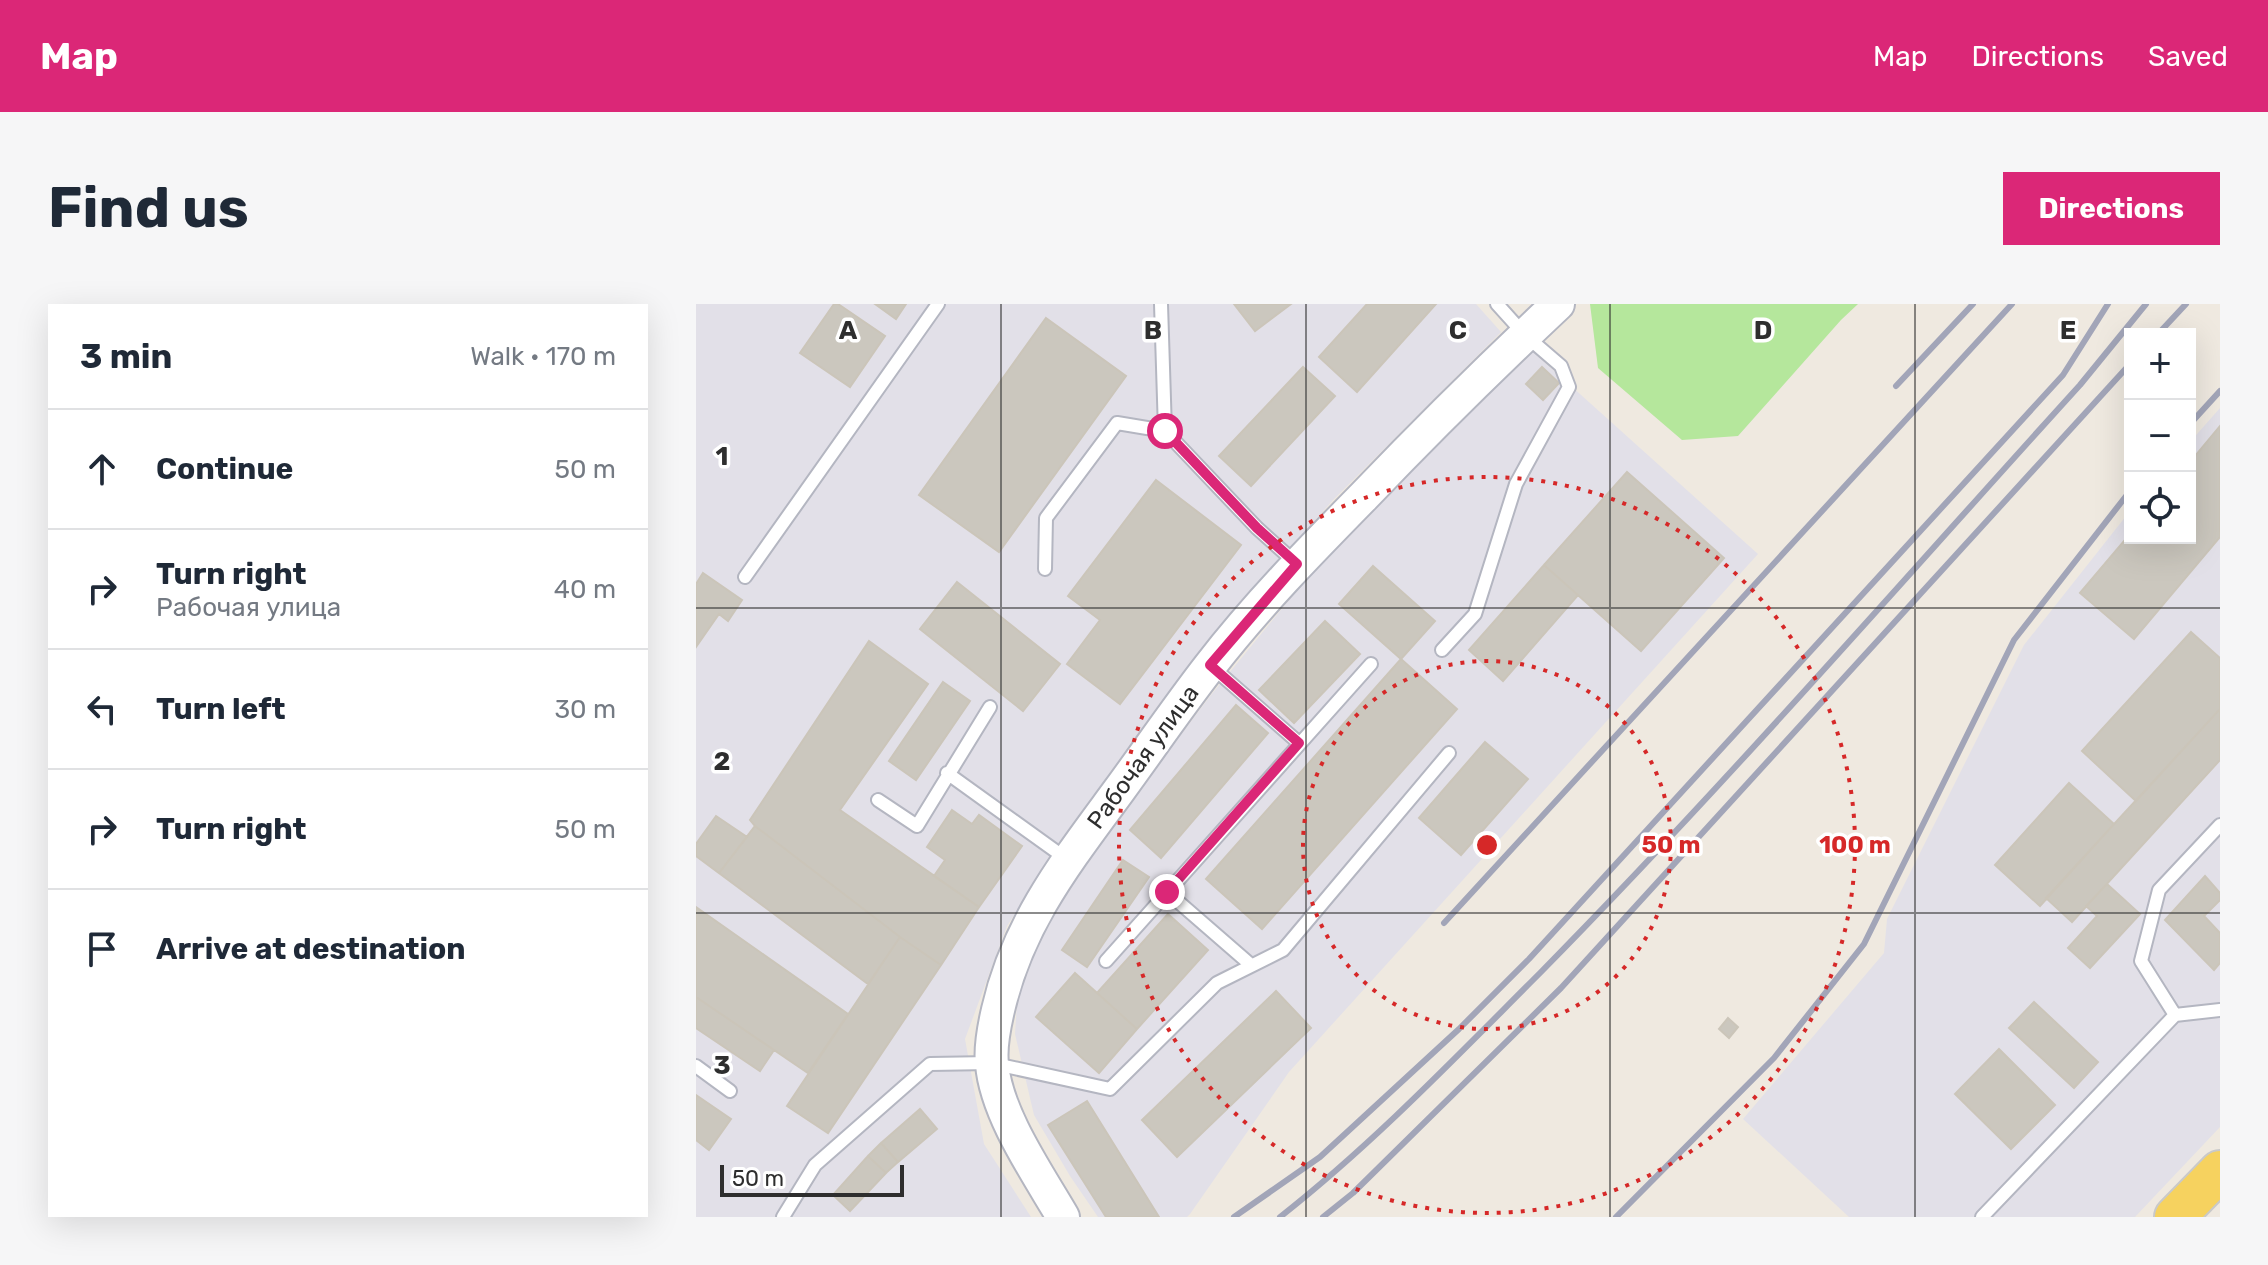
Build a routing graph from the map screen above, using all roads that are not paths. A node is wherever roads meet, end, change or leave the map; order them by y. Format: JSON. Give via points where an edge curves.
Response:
{"nodes":[{"id":1,"x":938,"y":304,"type":"edge"},
{"id":2,"x":1161,"y":304,"type":"edge"},
{"id":3,"x":1497,"y":304,"type":"edge"},
{"id":4,"x":1558,"y":304,"type":"edge"},
{"id":5,"x":1525,"y":335,"type":"junction"},
{"id":6,"x":1165,"y":431,"type":"junction"},
{"id":7,"x":1297,"y":564,"type":"junction"},
{"id":8,"x":1045,"y":569,"type":"dead end"},
{"id":9,"x":745,"y":577,"type":"dead end"},
{"id":10,"x":1442,"y":650,"type":"dead end"},
{"id":11,"x":1371,"y":664,"type":"dead end"},
{"id":12,"x":1210,"y":665,"type":"junction"},
{"id":13,"x":990,"y":707,"type":"dead end"},
{"id":14,"x":1299,"y":743,"type":"junction"},
{"id":15,"x":1449,"y":753,"type":"dead end"},
{"id":16,"x":947,"y":773,"type":"junction"},
{"id":17,"x":878,"y":800,"type":"dead end"},
{"id":18,"x":2220,"y":825,"type":"edge"},
{"id":19,"x":1068,"y":860,"type":"junction"},
{"id":20,"x":1167,"y":892,"type":"junction"},
{"id":21,"x":1106,"y":961,"type":"dead end"},
{"id":22,"x":1251,"y":965,"type":"junction"},
{"id":23,"x":2220,"y":1010,"type":"edge"},
{"id":24,"x":2175,"y":1015,"type":"junction"},
{"id":25,"x":991,"y":1063,"type":"junction"},
{"id":26,"x":696,"y":1066,"type":"edge"},
{"id":27,"x":730,"y":1091,"type":"dead end"},
{"id":28,"x":2220,"y":1171,"type":"edge"},
{"id":29,"x":783,"y":1217,"type":"edge"},
{"id":30,"x":1063,"y":1217,"type":"edge"},
{"id":31,"x":1982,"y":1217,"type":"edge"},
{"id":32,"x":2175,"y":1217,"type":"edge"}],
"edges":[{"from":1,"to":9,"type":"lane"},
{"from":2,"to":6,"type":"lane"},
{"from":3,"to":5,"type":"lane"},
{"from":4,"to":5,"type":"street","name":"Рабочая улица"},
{"from":5,"to":7,"type":"street","name":"Рабочая улица"},
{"from":5,"to":10,"type":"lane","via":[[1561,366],[1569,387],[1516,484],[1475,614]]},
{"from":6,"to":7,"type":"lane"},
{"from":6,"to":8,"type":"lane","via":[[1117,423],[1046,518]]},
{"from":7,"to":12,"type":"street","name":"Рабочая улица"},
{"from":11,"to":14,"type":"lane"},
{"from":12,"to":14,"type":"lane"},
{"from":12,"to":19,"type":"street","name":"Рабочая улица"},
{"from":13,"to":16,"type":"lane"},
{"from":14,"to":20,"type":"lane"},
{"from":15,"to":22,"type":"lane","via":[[1283,950]]},
{"from":16,"to":17,"type":"lane","via":[[917,826]]},
{"from":16,"to":19,"type":"lane"},
{"from":18,"to":24,"type":"lane","via":[[2159,890],[2141,961]]},
{"from":19,"to":25,"type":"street","name":"Рабочая улица","via":[[1022,936],[1006,976]]},
{"from":20,"to":21,"type":"lane"},
{"from":20,"to":22,"type":"lane"},
{"from":22,"to":25,"type":"lane","via":[[1217,983],[1110,1089]]},
{"from":23,"to":24,"type":"lane"},
{"from":24,"to":31,"type":"lane"},
{"from":25,"to":29,"type":"lane","via":[[930,1064],[815,1165]]},
{"from":25,"to":30,"type":"street","name":"Рабочая улица","via":[[1013,1126]]},
{"from":26,"to":27,"type":"lane"},
{"from":28,"to":32,"type":"main road"}]}
